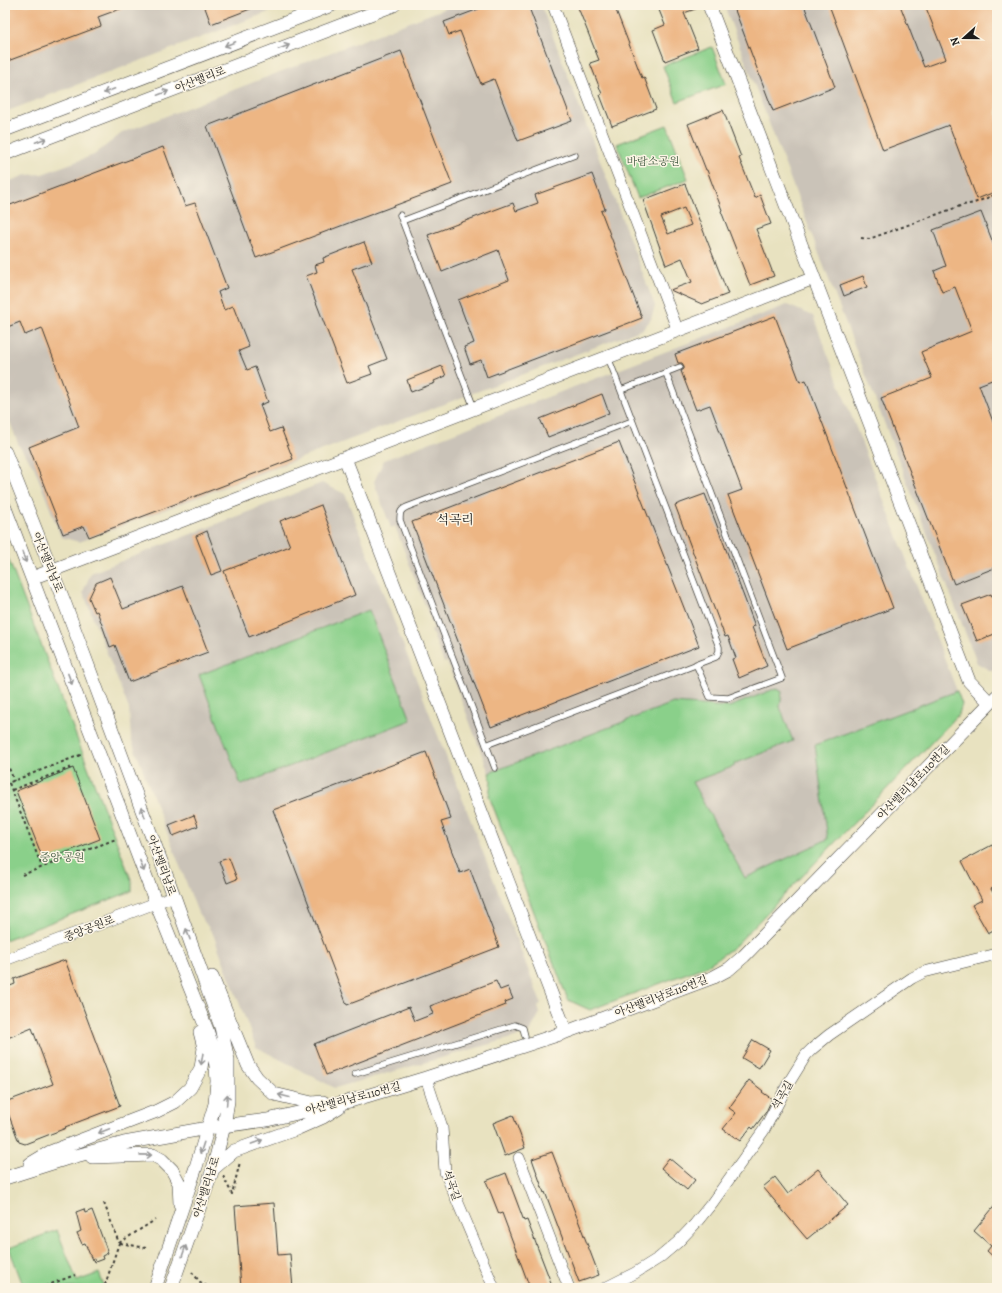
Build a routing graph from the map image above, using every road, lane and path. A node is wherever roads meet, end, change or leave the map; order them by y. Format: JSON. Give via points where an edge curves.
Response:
{"nodes":[{"id":1,"x":332,"y":5,"type":"edge"},
{"id":2,"x":394,"y":5,"type":"edge"},
{"id":3,"x":553,"y":5,"type":"edge"},
{"id":4,"x":709,"y":5,"type":"edge"},
{"id":5,"x":5,"y":130,"type":"edge"},
{"id":6,"x":5,"y":154,"type":"edge"},
{"id":7,"x":575,"y":155,"type":"dead end"},
{"id":8,"x":997,"y":194,"type":"edge"},
{"id":9,"x":861,"y":238,"type":"dead end"},
{"id":10,"x":814,"y":278,"type":"junction"},
{"id":11,"x":678,"y":331,"type":"junction"},
{"id":12,"x":608,"y":357,"type":"junction"},
{"id":13,"x":680,"y":367,"type":"dead end"},
{"id":14,"x":666,"y":372,"type":"junction"},
{"id":15,"x":620,"y":390,"type":"junction"},
{"id":16,"x":474,"y":409,"type":"junction"},
{"id":17,"x":632,"y":421,"type":"junction"},
{"id":18,"x":5,"y":452,"type":"edge"},
{"id":19,"x":345,"y":458,"type":"junction"},
{"id":20,"x":5,"y":508,"type":"edge"},
{"id":21,"x":51,"y":571,"type":"junction"},
{"id":22,"x":32,"y":578,"type":"junction"},
{"id":23,"x":696,"y":664,"type":"junction"},
{"id":24,"x":994,"y":700,"type":"edge"},
{"id":25,"x":486,"y":745,"type":"junction"},
{"id":26,"x":83,"y":754,"type":"dead end"},
{"id":27,"x":7,"y":764,"type":"dead end"},
{"id":28,"x":72,"y":767,"type":"dead end"},
{"id":29,"x":495,"y":768,"type":"dead end"},
{"id":30,"x":14,"y":781,"type":"junction"},
{"id":31,"x":9,"y":783,"type":"junction"},
{"id":32,"x":5,"y":784,"type":"edge"},
{"id":33,"x":12,"y":790,"type":"junction"},
{"id":34,"x":116,"y":839,"type":"dead end"},
{"id":35,"x":42,"y":868,"type":"junction"},
{"id":36,"x":22,"y":876,"type":"dead end"},
{"id":37,"x":174,"y":896,"type":"junction"},
{"id":38,"x":156,"y":903,"type":"junction"},
{"id":39,"x":997,"y":954,"type":"edge"},
{"id":40,"x":5,"y":960,"type":"edge"},
{"id":41,"x":197,"y":960,"type":"junction"},
{"id":42,"x":192,"y":993,"type":"junction"},
{"id":43,"x":566,"y":1032,"type":"junction"},
{"id":44,"x":525,"y":1036,"type":"dead end"},
{"id":45,"x":355,"y":1074,"type":"dead end"},
{"id":46,"x":426,"y":1078,"type":"junction"},
{"id":47,"x":350,"y":1101,"type":"junction"},
{"id":48,"x":224,"y":1126,"type":"junction"},
{"id":49,"x":208,"y":1128,"type":"junction"},
{"id":50,"x":519,"y":1158,"type":"dead end"},
{"id":51,"x":65,"y":1159,"type":"junction"},
{"id":52,"x":240,"y":1159,"type":"dead end"},
{"id":53,"x":218,"y":1173,"type":"junction"},
{"id":54,"x":6,"y":1174,"type":"edge"},
{"id":55,"x":104,"y":1203,"type":"dead end"},
{"id":56,"x":181,"y":1210,"type":"junction"},
{"id":57,"x":155,"y":1220,"type":"dead end"},
{"id":58,"x":119,"y":1243,"type":"junction"},
{"id":59,"x":146,"y":1248,"type":"dead end"},
{"id":60,"x":192,"y":1272,"type":"dead end"},
{"id":61,"x":74,"y":1275,"type":"dead end"},
{"id":62,"x":206,"y":1285,"type":"dead end"},
{"id":63,"x":40,"y":1288,"type":"edge"},
{"id":64,"x":104,"y":1288,"type":"edge"},
{"id":65,"x":154,"y":1288,"type":"edge"},
{"id":66,"x":171,"y":1288,"type":"edge"},
{"id":67,"x":494,"y":1288,"type":"edge"},
{"id":68,"x":569,"y":1288,"type":"edge"},
{"id":69,"x":605,"y":1288,"type":"edge"}],
"edges":[{"from":1,"to":5,"type":"street","name":"아산밸리로","one_way":true},
{"from":6,"to":2,"type":"street","name":"아산밸리로","one_way":true},
{"from":3,"to":11,"type":"street"},
{"from":4,"to":10,"type":"street"},
{"from":7,"to":16,"type":"lane","via":[[401,218]]},
{"from":8,"to":9,"type":"path","via":[[869,239]]},
{"from":10,"to":11,"type":"street"},
{"from":10,"to":24,"type":"street","via":[[968,681]]},
{"from":11,"to":12,"type":"street"},
{"from":12,"to":15,"type":"lane"},
{"from":12,"to":16,"type":"street"},
{"from":13,"to":14,"type":"lane"},
{"from":14,"to":15,"type":"lane"},
{"from":14,"to":23,"type":"lane","via":[[782,678],[728,698],[710,697]]},
{"from":15,"to":17,"type":"lane"},
{"from":16,"to":19,"type":"street"},
{"from":17,"to":23,"type":"lane","via":[[719,647],[716,656]]},
{"from":17,"to":25,"type":"lane","via":[[407,507],[400,513],[400,520]]},
{"from":18,"to":21,"type":"street","name":"아산밸리남로"},
{"from":19,"to":21,"type":"street"},
{"from":19,"to":43,"type":"street"},
{"from":20,"to":22,"type":"street","name":"아산밸리남로","one_way":true},
{"from":21,"to":22,"type":"street"},
{"from":37,"to":21,"type":"street","name":"아산밸리남로","one_way":true},
{"from":22,"to":38,"type":"street","name":"아산밸리남로","one_way":true},
{"from":23,"to":25,"type":"lane"},
{"from":24,"to":43,"type":"street","name":"아산밸리남로110번길","via":[[729,969]]},
{"from":25,"to":29,"type":"lane"},
{"from":26,"to":30,"type":"path"},
{"from":27,"to":30,"type":"path"},
{"from":28,"to":33,"type":"path"},
{"from":30,"to":31,"type":"path"},
{"from":31,"to":32,"type":"path"},
{"from":31,"to":33,"type":"path"},
{"from":33,"to":35,"type":"path"},
{"from":34,"to":35,"type":"path"},
{"from":35,"to":36,"type":"path"},
{"from":37,"to":38,"type":"street","name":"중앙공원로"},
{"from":41,"to":37,"type":"street","name":"아산밸리남로","one_way":true},
{"from":38,"to":40,"type":"street","name":"중앙공원로"},
{"from":38,"to":42,"type":"street","name":"아산밸리남로"},
{"from":39,"to":69,"type":"street","name":"석곡길","via":[[924,972],[912,978],[812,1049],[788,1084],[764,1130],[695,1224],[659,1258]]},
{"from":47,"to":41,"type":"street","one_way":true,"via":[[312,1103],[274,1094],[248,1065],[211,976]]},
{"from":48,"to":41,"type":"street","name":"아산밸리남로","one_way":true,"via":[[228,1101],[228,1060],[221,1027]]},
{"from":42,"to":49,"type":"street","name":"아산밸리남로","via":[[207,1030],[216,1067],[215,1104]]},
{"from":42,"to":54,"type":"street","one_way":true,"via":[[204,1048],[201,1068],[185,1094],[164,1108],[50,1152]]},
{"from":43,"to":46,"type":"street","name":"아산밸리남로110번길"},
{"from":44,"to":45,"type":"lane","via":[[523,1028],[515,1026]]},
{"from":46,"to":47,"type":"street","name":"아산밸리남로110번길"},
{"from":46,"to":67,"type":"street","name":"석곡길","via":[[442,1126],[446,1172]]},
{"from":47,"to":48,"type":"street","name":"아산밸리남로110번길","via":[[267,1120]]},
{"from":53,"to":47,"type":"street","one_way":true,"via":[[234,1151],[296,1129]]},
{"from":48,"to":49,"type":"street","name":"아산밸리남로110번길"},
{"from":48,"to":53,"type":"street","name":"아산밸리남로"},
{"from":49,"to":51,"type":"street","name":"아산밸리남로110번길","via":[[124,1143]]},
{"from":49,"to":56,"type":"street","name":"아산밸리남로","one_way":true},
{"from":50,"to":68,"type":"street"},
{"from":51,"to":54,"type":"street"},
{"from":51,"to":56,"type":"street","one_way":true,"via":[[138,1155],[162,1160],[178,1183]]},
{"from":52,"to":53,"type":"path","via":[[232,1194]]},
{"from":66,"to":53,"type":"street","name":"아산밸리남로","one_way":true},
{"from":55,"to":58,"type":"path"},
{"from":56,"to":65,"type":"street","name":"아산밸리남로"},
{"from":57,"to":58,"type":"path"},
{"from":58,"to":59,"type":"path"},
{"from":58,"to":64,"type":"path"},
{"from":60,"to":62,"type":"path"},
{"from":61,"to":63,"type":"path"}]}
